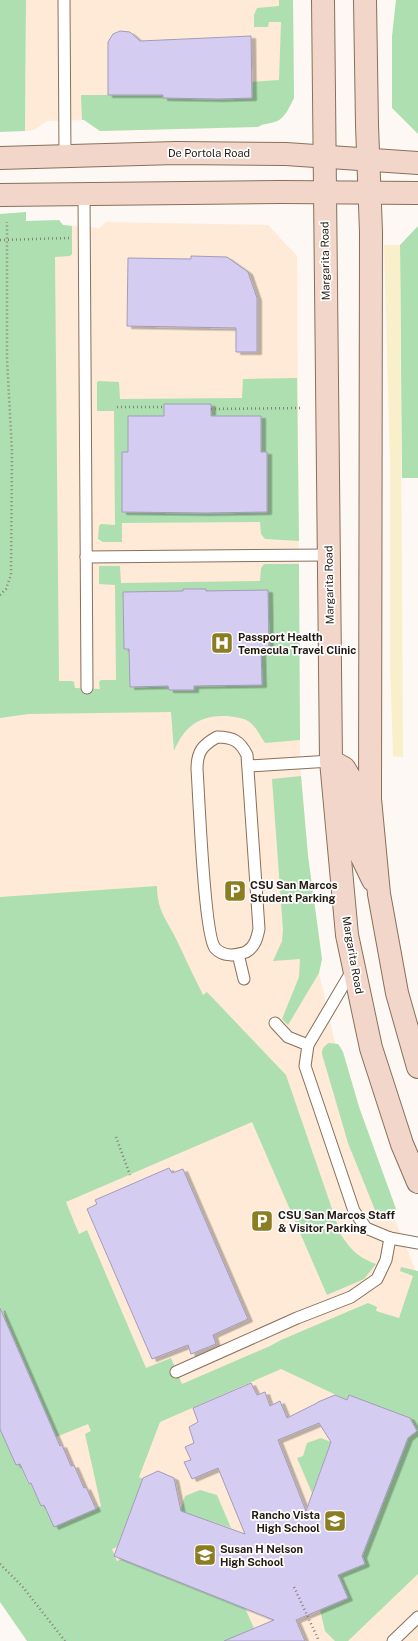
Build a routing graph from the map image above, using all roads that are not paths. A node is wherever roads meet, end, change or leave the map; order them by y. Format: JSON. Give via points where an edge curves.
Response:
{"nodes":[{"id":1,"x":64,"y":0,"type":"edge"},
{"id":2,"x":323,"y":0,"type":"edge"},
{"id":3,"x":365,"y":0,"type":"edge"},
{"id":4,"x":65,"y":156,"type":"junction"},
{"id":5,"x":324,"y":157,"type":"junction"},
{"id":6,"x":0,"y":158,"type":"edge"},
{"id":7,"x":368,"y":160,"type":"junction"},
{"id":8,"x":418,"y":163,"type":"edge"},
{"id":9,"x":324,"y":192,"type":"junction"},
{"id":10,"x":84,"y":193,"type":"junction"},
{"id":11,"x":369,"y":193,"type":"junction"},
{"id":12,"x":418,"y":193,"type":"edge"},
{"id":13,"x":0,"y":195,"type":"edge"},
{"id":14,"x":329,"y":555,"type":"junction"},
{"id":15,"x":86,"y":557,"type":"junction"},
{"id":16,"x":87,"y":688,"type":"dead end"},
{"id":17,"x":331,"y":761,"type":"junction"},
{"id":18,"x":248,"y":766,"type":"junction"},
{"id":19,"x":379,"y":894,"type":"junction"},
{"id":20,"x":238,"y":954,"type":"junction"},
{"id":21,"x":354,"y":966,"type":"junction"},
{"id":22,"x":244,"y":979,"type":"dead end"},
{"id":23,"x":275,"y":1023,"type":"dead end"},
{"id":24,"x":308,"y":1045,"type":"junction"},
{"id":25,"x":418,"y":1067,"type":"edge"},
{"id":26,"x":418,"y":1182,"type":"edge"},
{"id":27,"x":390,"y":1238,"type":"junction"},
{"id":28,"x":418,"y":1243,"type":"edge"},
{"id":29,"x":176,"y":1372,"type":"dead end"},
{"id":30,"x":418,"y":1617,"type":"edge"},
{"id":31,"x":392,"y":1641,"type":"edge"}],
"edges":[{"from":1,"to":4,"type":"lane"},
{"from":2,"to":5,"type":"main road","name":"Margarita Road"},
{"from":3,"to":7,"type":"main road"},
{"from":4,"to":5,"type":"main road","name":"De Portola Road","via":[[176,153]]},
{"from":4,"to":6,"type":"main road","name":"De Portola Road"},
{"from":5,"to":7,"type":"main road","name":"De Portola Road"},
{"from":5,"to":9,"type":"main road","name":"Margarita Road"},
{"from":7,"to":8,"type":"main road","name":"De Portola Road"},
{"from":7,"to":11,"type":"main road"},
{"from":9,"to":10,"type":"main road"},
{"from":9,"to":11,"type":"main road"},
{"from":9,"to":14,"type":"main road","name":"Margarita Road"},
{"from":10,"to":13,"type":"main road"},
{"from":10,"to":15,"type":"lane"},
{"from":11,"to":12,"type":"main road"},
{"from":11,"to":19,"type":"main road","via":[[370,799]]},
{"from":14,"to":15,"type":"lane"},
{"from":14,"to":17,"type":"main road","name":"Margarita Road"},
{"from":15,"to":16,"type":"lane"},
{"from":17,"to":18,"type":"lane"},
{"from":17,"to":19,"type":"main road","via":[[344,768],[353,783],[358,849]]},
{"from":17,"to":21,"type":"main road","name":"Margarita Road","via":[[347,935]]},
{"from":18,"to":20,"type":"lane","via":[[259,929],[254,946]]},
{"from":18,"to":20,"type":"lane","via":[[244,749],[229,737],[218,737],[206,743],[197,760],[211,939],[222,953]]},
{"from":19,"to":25,"type":"main road","via":[[397,993]]},
{"from":20,"to":22,"type":"lane"},
{"from":21,"to":24,"type":"lane"},
{"from":21,"to":26,"type":"main road","name":"Margarita Road","via":[[371,1048],[402,1144]]},
{"from":23,"to":24,"type":"lane","via":[[288,1037]]},
{"from":24,"to":27,"type":"lane","via":[[305,1066],[354,1211],[366,1228]]},
{"from":27,"to":28,"type":"lane"},
{"from":27,"to":29,"type":"lane","via":[[386,1260],[377,1279],[351,1298],[297,1318]]},
{"from":30,"to":31,"type":"lane"}]}
